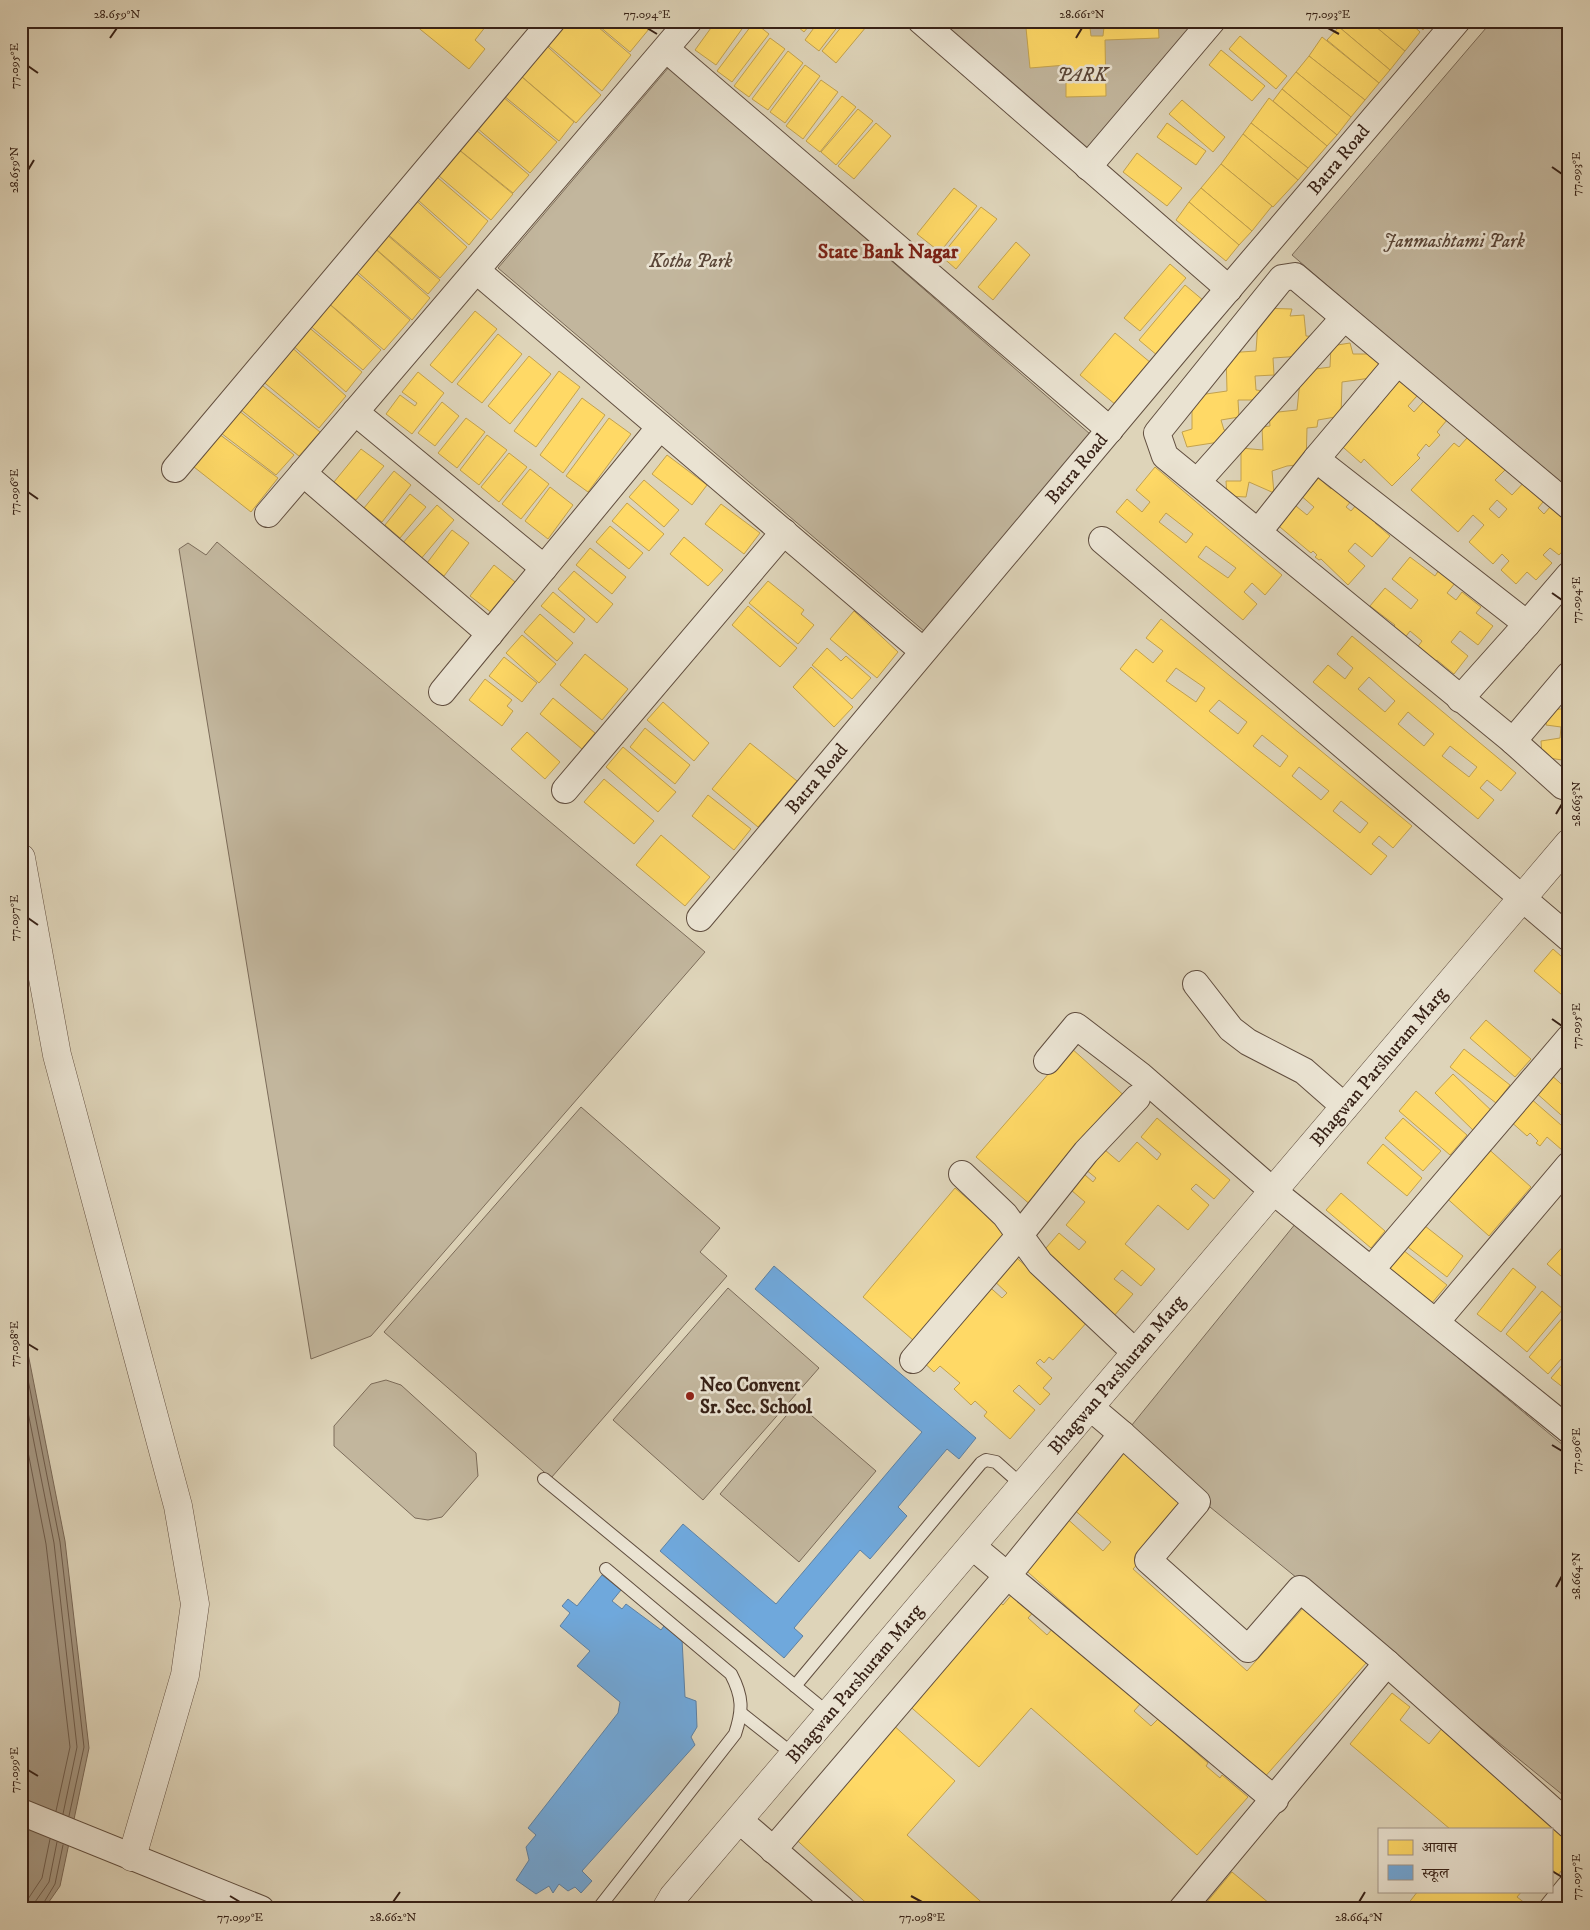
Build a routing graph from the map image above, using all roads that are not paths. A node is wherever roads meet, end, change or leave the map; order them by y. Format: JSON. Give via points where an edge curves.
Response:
{"nodes":[{"id":1,"x":552,"y":21,"type":"edge"},
{"id":2,"x":689,"y":21,"type":"edge"},
{"id":3,"x":921,"y":21,"type":"edge"},
{"id":4,"x":1212,"y":21,"type":"edge"},
{"id":5,"x":1457,"y":21,"type":"edge"},
{"id":6,"x":666,"y":49,"type":"junction"},
{"id":7,"x":1088,"y":167,"type":"junction"},
{"id":8,"x":477,"y":271,"type":"junction"},
{"id":9,"x":1229,"y":289,"type":"junction"},
{"id":10,"x":1343,"y":319,"type":"junction"},
{"id":11,"x":1398,"y":364,"type":"junction"},
{"id":12,"x":355,"y":412,"type":"junction"},
{"id":13,"x":660,"y":427,"type":"junction"},
{"id":14,"x":1110,"y":430,"type":"junction"},
{"id":15,"x":1316,"y":459,"type":"junction"},
{"id":16,"x":174,"y":469,"type":"dead end"},
{"id":17,"x":303,"y":473,"type":"junction"},
{"id":18,"x":1198,"y":480,"type":"junction"},
{"id":19,"x":1569,"y":506,"type":"edge"},
{"id":20,"x":268,"y":514,"type":"dead end"},
{"id":21,"x":1259,"y":531,"type":"junction"},
{"id":22,"x":784,"y":532,"type":"junction"},
{"id":23,"x":1102,"y":540,"type":"dead end"},
{"id":24,"x":544,"y":568,"type":"junction"},
{"id":25,"x":1569,"y":575,"type":"edge"},
{"id":26,"x":1526,"y":624,"type":"junction"},
{"id":27,"x":490,"y":634,"type":"junction"},
{"id":28,"x":924,"y":652,"type":"junction"},
{"id":29,"x":1569,"y":675,"type":"edge"},
{"id":30,"x":442,"y":692,"type":"dead end"},
{"id":31,"x":1460,"y":699,"type":"junction"},
{"id":32,"x":1513,"y":741,"type":"junction"},
{"id":33,"x":1569,"y":788,"type":"edge"},
{"id":34,"x":565,"y":790,"type":"dead end"},
{"id":35,"x":1569,"y":843,"type":"edge"},
{"id":36,"x":21,"y":858,"type":"edge"},
{"id":37,"x":1522,"y":899,"type":"junction"},
{"id":38,"x":700,"y":918,"type":"dead end"},
{"id":39,"x":1569,"y":938,"type":"edge"},
{"id":40,"x":1196,"y":984,"type":"dead end"},
{"id":41,"x":1569,"y":1038,"type":"edge"},
{"id":42,"x":1047,"y":1061,"type":"dead end"},
{"id":43,"x":1137,"y":1098,"type":"dead end"},
{"id":44,"x":1345,"y":1107,"type":"junction"},
{"id":45,"x":1567,"y":1171,"type":"edge"},
{"id":46,"x":962,"y":1174,"type":"dead end"},
{"id":47,"x":1274,"y":1191,"type":"junction"},
{"id":48,"x":1020,"y":1236,"type":"junction"},
{"id":49,"x":1371,"y":1270,"type":"junction"},
{"id":50,"x":1436,"y":1322,"type":"junction"},
{"id":51,"x":1136,"y":1353,"type":"junction"},
{"id":52,"x":913,"y":1360,"type":"dead end"},
{"id":53,"x":1090,"y":1407,"type":"junction"},
{"id":54,"x":1569,"y":1430,"type":"edge"},
{"id":55,"x":1122,"y":1434,"type":"junction"},
{"id":56,"x":544,"y":1478,"type":"dead end"},
{"id":57,"x":1023,"y":1486,"type":"junction"},
{"id":58,"x":972,"y":1546,"type":"junction"},
{"id":59,"x":606,"y":1569,"type":"dead end"},
{"id":60,"x":1007,"y":1576,"type":"junction"},
{"id":61,"x":1388,"y":1663,"type":"junction"},
{"id":62,"x":795,"y":1686,"type":"junction"},
{"id":63,"x":742,"y":1714,"type":"junction"},
{"id":64,"x":829,"y":1714,"type":"junction"},
{"id":65,"x":794,"y":1755,"type":"junction"},
{"id":66,"x":1275,"y":1800,"type":"junction"},
{"id":67,"x":21,"y":1812,"type":"edge"},
{"id":68,"x":738,"y":1820,"type":"junction"},
{"id":69,"x":1569,"y":1824,"type":"edge"},
{"id":70,"x":773,"y":1850,"type":"junction"},
{"id":71,"x":132,"y":1856,"type":"junction"},
{"id":72,"x":1569,"y":1888,"type":"edge"},
{"id":73,"x":261,"y":1909,"type":"edge"},
{"id":74,"x":598,"y":1909,"type":"edge"},
{"id":75,"x":666,"y":1909,"type":"edge"},
{"id":76,"x":842,"y":1909,"type":"edge"},
{"id":77,"x":1182,"y":1909,"type":"edge"},
{"id":78,"x":1552,"y":1909,"type":"edge"}],
"edges":[{"from":1,"to":16,"type":"street"},
{"from":2,"to":6,"type":"street"},
{"from":3,"to":7,"type":"street"},
{"from":4,"to":7,"type":"street"},
{"from":5,"to":9,"type":"street","name":"Batra Road"},
{"from":6,"to":8,"type":"street"},
{"from":6,"to":14,"type":"street"},
{"from":7,"to":9,"type":"street"},
{"from":8,"to":12,"type":"street"},
{"from":8,"to":13,"type":"street"},
{"from":9,"to":14,"type":"street","name":"Batra Road"},
{"from":10,"to":11,"type":"street"},
{"from":10,"to":18,"type":"street"},
{"from":10,"to":18,"type":"street","via":[[1295,276],[1282,278],[1157,433],[1165,456]]},
{"from":11,"to":15,"type":"street"},
{"from":11,"to":19,"type":"street"},
{"from":12,"to":17,"type":"street"},
{"from":12,"to":24,"type":"street"},
{"from":13,"to":22,"type":"street"},
{"from":13,"to":24,"type":"street"},
{"from":14,"to":28,"type":"street","name":"Batra Road"},
{"from":15,"to":21,"type":"street"},
{"from":15,"to":26,"type":"street"},
{"from":17,"to":20,"type":"street"},
{"from":17,"to":27,"type":"street"},
{"from":18,"to":21,"type":"street"},
{"from":21,"to":31,"type":"street"},
{"from":22,"to":28,"type":"street"},
{"from":22,"to":34,"type":"street"},
{"from":23,"to":37,"type":"street"},
{"from":24,"to":27,"type":"street"},
{"from":25,"to":26,"type":"street"},
{"from":26,"to":31,"type":"street"},
{"from":27,"to":30,"type":"street"},
{"from":28,"to":38,"type":"street","name":"Batra Road"},
{"from":29,"to":32,"type":"street"},
{"from":31,"to":32,"type":"street"},
{"from":32,"to":33,"type":"street"},
{"from":35,"to":37,"type":"street","name":"Bhagwan Parshuram Marg"},
{"from":36,"to":71,"type":"street","via":[[57,1055],[178,1506],[195,1604],[185,1675]]},
{"from":37,"to":39,"type":"street"},
{"from":37,"to":44,"type":"street","name":"Bhagwan Parshuram Marg"},
{"from":40,"to":44,"type":"street","via":[[1231,1029],[1248,1042],[1304,1071]]},
{"from":41,"to":49,"type":"street"},
{"from":42,"to":47,"type":"street","via":[[1076,1026],[1140,1075]]},
{"from":43,"to":48,"type":"street","via":[[1086,1152]]},
{"from":44,"to":47,"type":"street","name":"Bhagwan Parshuram Marg"},
{"from":45,"to":50,"type":"street"},
{"from":46,"to":48,"type":"street","via":[[1005,1215]]},
{"from":47,"to":49,"type":"street"},
{"from":47,"to":51,"type":"street","name":"Bhagwan Parshuram Marg"},
{"from":48,"to":51,"type":"street","via":[[1040,1264]]},
{"from":48,"to":52,"type":"street"},
{"from":49,"to":50,"type":"street"},
{"from":50,"to":54,"type":"street"},
{"from":51,"to":53,"type":"street","name":"Bhagwan Parshuram Marg"},
{"from":53,"to":55,"type":"street"},
{"from":53,"to":57,"type":"street","name":"Bhagwan Parshuram Marg"},
{"from":55,"to":60,"type":"street"},
{"from":55,"to":61,"type":"street","via":[[1197,1502],[1148,1560],[1248,1649],[1300,1589]]},
{"from":56,"to":62,"type":"lane"},
{"from":57,"to":58,"type":"street","name":"Bhagwan Parshuram Marg"},
{"from":57,"to":62,"type":"lane","via":[[996,1462],[986,1460],[981,1463]]},
{"from":58,"to":60,"type":"street"},
{"from":58,"to":64,"type":"street","name":"Bhagwan Parshuram Marg"},
{"from":59,"to":63,"type":"lane","via":[[731,1674],[738,1687]]},
{"from":60,"to":66,"type":"street"},
{"from":60,"to":70,"type":"street"},
{"from":61,"to":66,"type":"street"},
{"from":61,"to":69,"type":"street"},
{"from":62,"to":64,"type":"lane"},
{"from":63,"to":65,"type":"lane"},
{"from":63,"to":74,"type":"lane","via":[[735,1734]]},
{"from":64,"to":65,"type":"street","name":"Bhagwan Parshuram Marg"},
{"from":65,"to":68,"type":"street","name":"Bhagwan Parshuram Marg"},
{"from":66,"to":77,"type":"street"},
{"from":67,"to":71,"type":"street"},
{"from":68,"to":70,"type":"street"},
{"from":68,"to":75,"type":"street","name":"Bhagwan Parshuram Marg"},
{"from":70,"to":76,"type":"street"},
{"from":71,"to":73,"type":"street"},
{"from":72,"to":78,"type":"street"}]}
